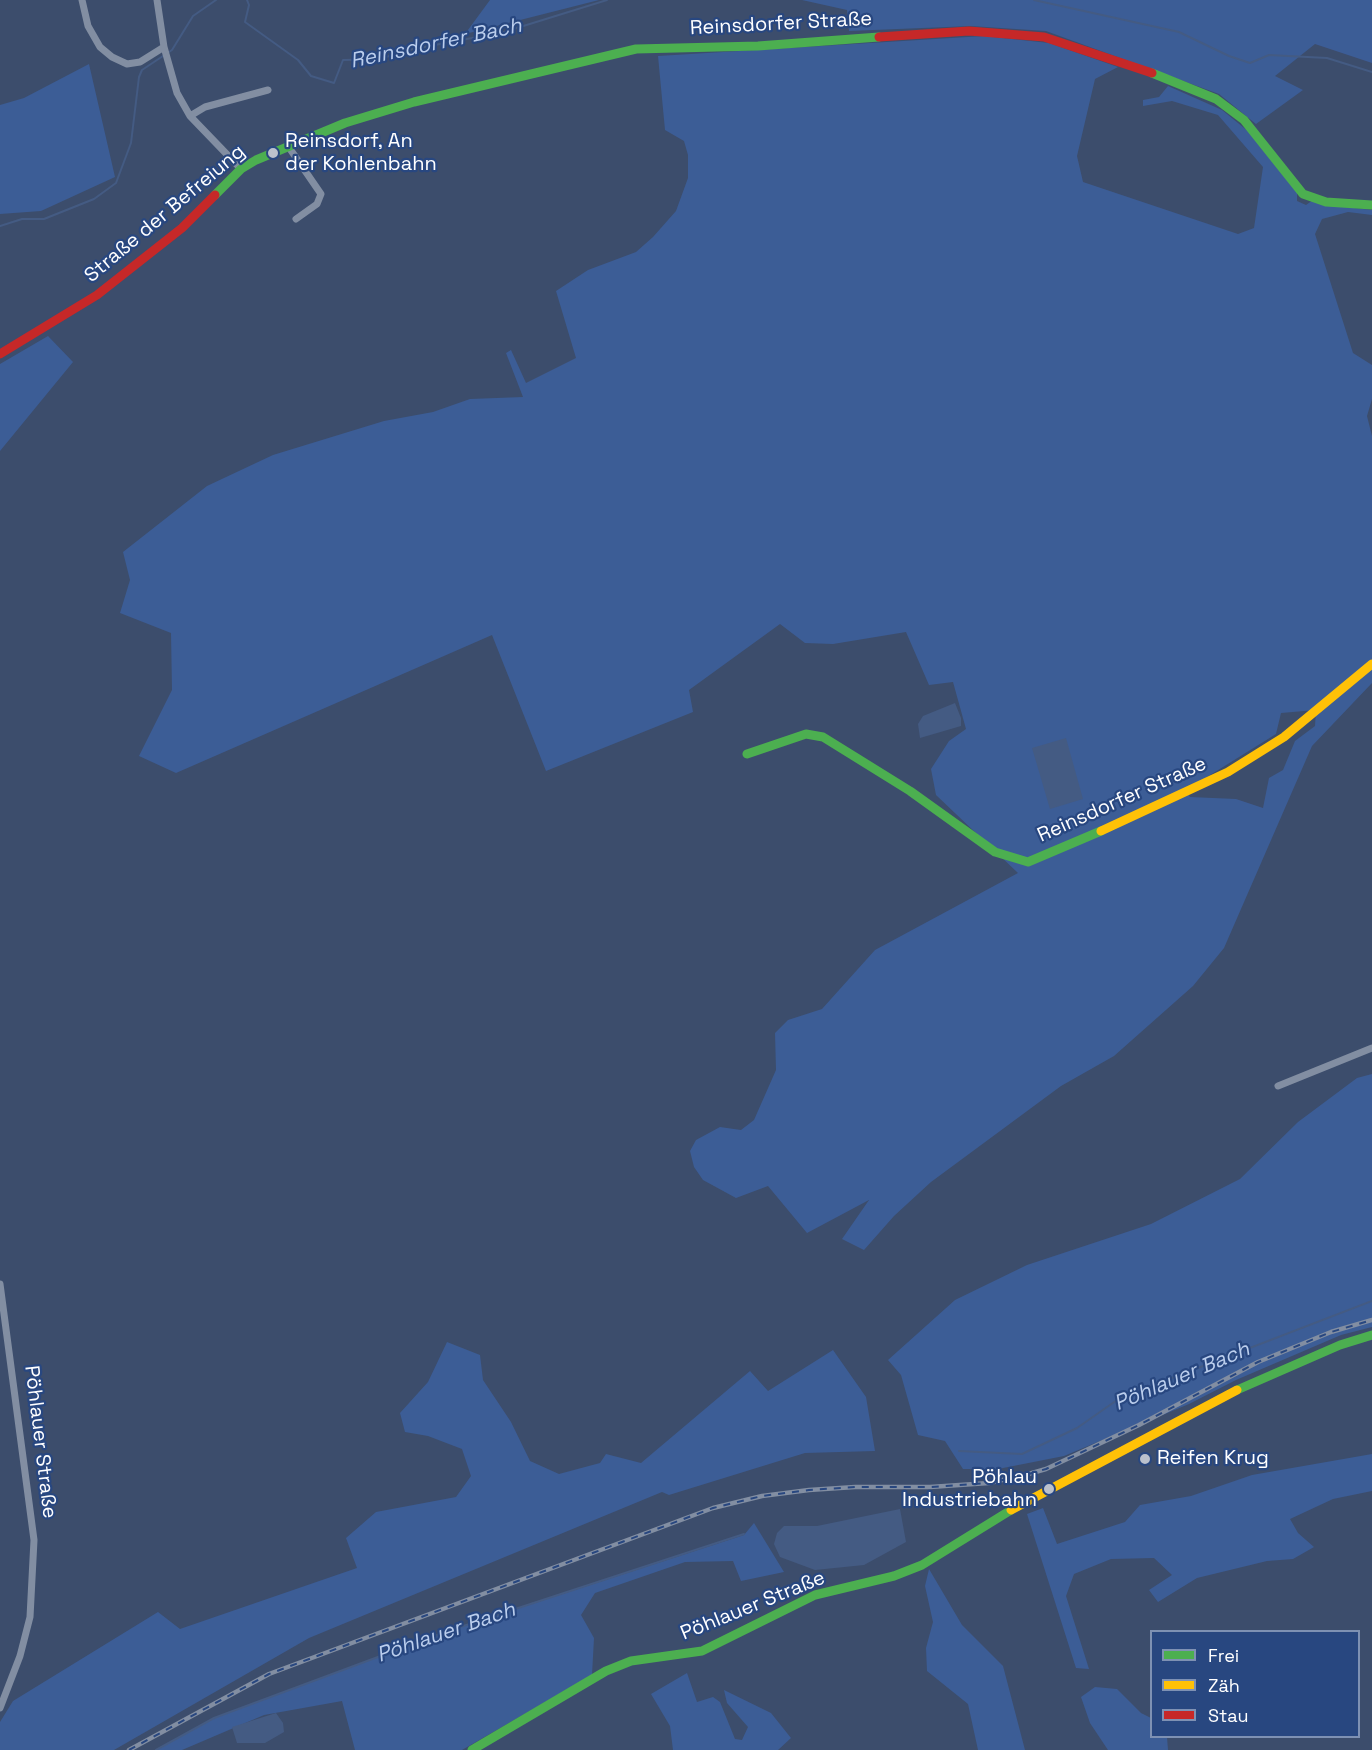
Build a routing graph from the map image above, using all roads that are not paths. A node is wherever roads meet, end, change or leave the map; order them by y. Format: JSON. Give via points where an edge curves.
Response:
{"nodes":[{"id":1,"x":82,"y":0,"type":"edge"},
{"id":2,"x":157,"y":0,"type":"edge"},
{"id":3,"x":164,"y":47,"type":"junction"},
{"id":4,"x":268,"y":90,"type":"dead end"},
{"id":5,"x":190,"y":116,"type":"junction"},
{"id":6,"x":291,"y":145,"type":"junction"},
{"id":7,"x":242,"y":169,"type":"junction"},
{"id":8,"x":1372,"y":205,"type":"edge"},
{"id":9,"x":296,"y":219,"type":"dead end"},
{"id":10,"x":0,"y":354,"type":"edge"},
{"id":11,"x":1372,"y":664,"type":"edge"},
{"id":12,"x":747,"y":754,"type":"dead end"},
{"id":13,"x":1372,"y":1048,"type":"edge"},
{"id":14,"x":1278,"y":1086,"type":"dead end"},
{"id":15,"x":0,"y":1284,"type":"edge"},
{"id":16,"x":1372,"y":1335,"type":"edge"},
{"id":17,"x":0,"y":1707,"type":"edge"},
{"id":18,"x":472,"y":1750,"type":"edge"}],
"edges":[{"from":1,"to":3,"type":"street","via":[[88,26],[100,47],[112,57],[127,64],[140,62]]},
{"from":2,"to":3,"type":"street"},
{"from":3,"to":5,"type":"street","via":[[177,93]]},
{"from":4,"to":5,"type":"street","via":[[206,107]]},
{"from":5,"to":7,"type":"street"},
{"from":6,"to":7,"type":"street","name":"Straße der Befreiung"},
{"from":6,"to":8,"type":"street","name":"Reinsdorfer Straße","via":[[414,102],[636,49],[758,46],[969,31],[1044,37],[1216,99],[1244,120],[1303,194],[1326,202]]},
{"from":6,"to":9,"type":"street","via":[[321,194],[317,204]]},
{"from":7,"to":10,"type":"street","name":"Straße der Befreiung","via":[[182,228],[97,295]]},
{"from":11,"to":12,"type":"street","name":"Reinsdorfer Straße","via":[[1284,737],[1228,772],[1028,862],[995,852],[823,737],[806,734]]},
{"from":13,"to":14,"type":"street"},
{"from":15,"to":17,"type":"street","name":"Pöhlauer Straße","via":[[34,1540],[30,1617]]},
{"from":16,"to":18,"type":"street","name":"Pöhlauer Straße","via":[[1265,1376],[1030,1498],[921,1565],[894,1576],[815,1595],[702,1651],[631,1661],[606,1671]]}]}
